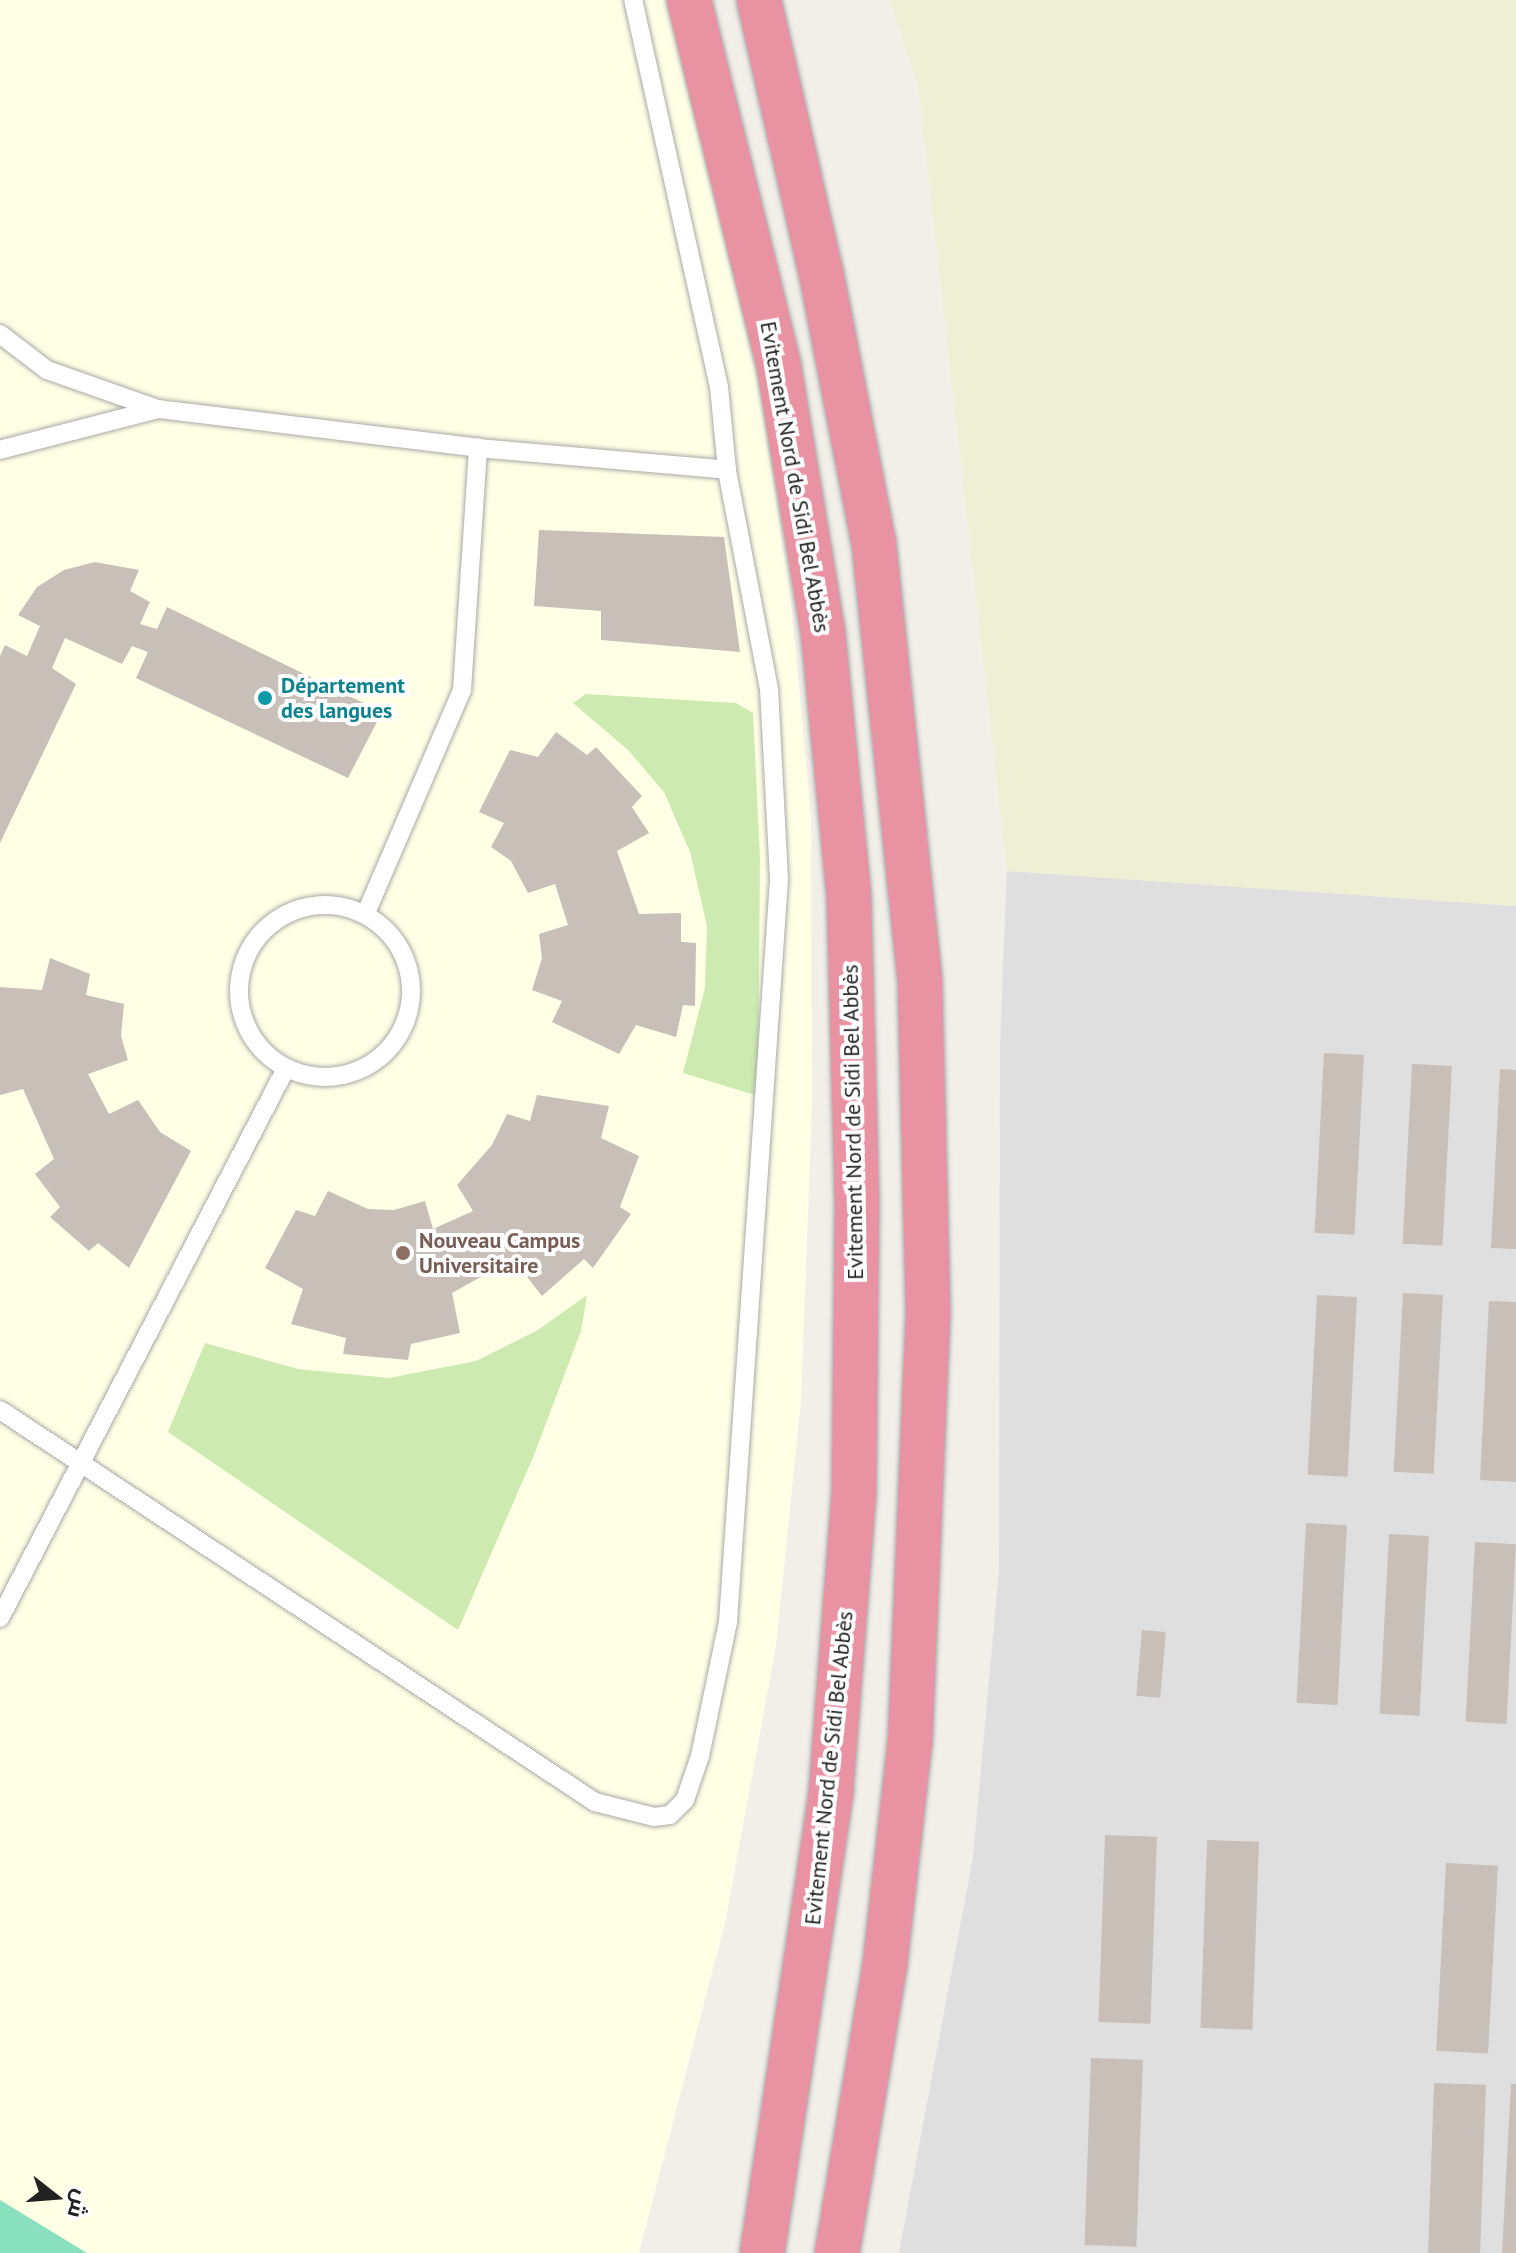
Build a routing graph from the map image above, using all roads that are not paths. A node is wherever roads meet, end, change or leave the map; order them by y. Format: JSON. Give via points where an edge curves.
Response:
{"nodes":[{"id":1,"x":633,"y":0,"type":"edge"},
{"id":2,"x":689,"y":0,"type":"edge"},
{"id":3,"x":759,"y":0,"type":"edge"},
{"id":4,"x":0,"y":334,"type":"edge"},
{"id":5,"x":158,"y":409,"type":"junction"},
{"id":6,"x":478,"y":448,"type":"junction"},
{"id":7,"x":0,"y":450,"type":"edge"},
{"id":8,"x":727,"y":470,"type":"junction"},
{"id":9,"x":366,"y":913,"type":"junction"},
{"id":10,"x":285,"y":1070,"type":"junction"},
{"id":11,"x":0,"y":1410,"type":"edge"},
{"id":12,"x":79,"y":1459,"type":"junction"},
{"id":13,"x":0,"y":1618,"type":"edge"},
{"id":14,"x":762,"y":2253,"type":"edge"},
{"id":15,"x":837,"y":2253,"type":"edge"}],
"edges":[{"from":1,"to":8,"type":"lane","via":[[719,387]]},
{"from":2,"to":14,"type":"highway","name":"Evitement Nord de Sidi Bel Abbès","via":[[779,367],[823,632],[849,898],[857,1202],[854,1492],[831,1793],[805,1998]]},
{"from":3,"to":15,"type":"highway","via":[[821,272],[874,544],[920,983],[928,1314],[911,1726],[885,1964]]},
{"from":4,"to":5,"type":"lane","via":[[47,370]]},
{"from":5,"to":6,"type":"lane"},
{"from":5,"to":7,"type":"lane"},
{"from":6,"to":8,"type":"lane"},
{"from":6,"to":9,"type":"lane","via":[[462,690]]},
{"from":8,"to":12,"type":"lane","via":[[769,689],[779,879],[728,1622],[700,1756],[685,1800],[670,1815],[654,1817],[595,1802]]},
{"from":9,"to":10,"type":"lane","via":[[397,943],[406,967],[407,1024],[376,1061],[331,1080]]},
{"from":9,"to":10,"type":"lane","via":[[322,905],[279,915],[246,950],[239,991],[253,1041]]},
{"from":10,"to":12,"type":"lane"},
{"from":11,"to":12,"type":"lane"},
{"from":12,"to":13,"type":"lane"}]}
